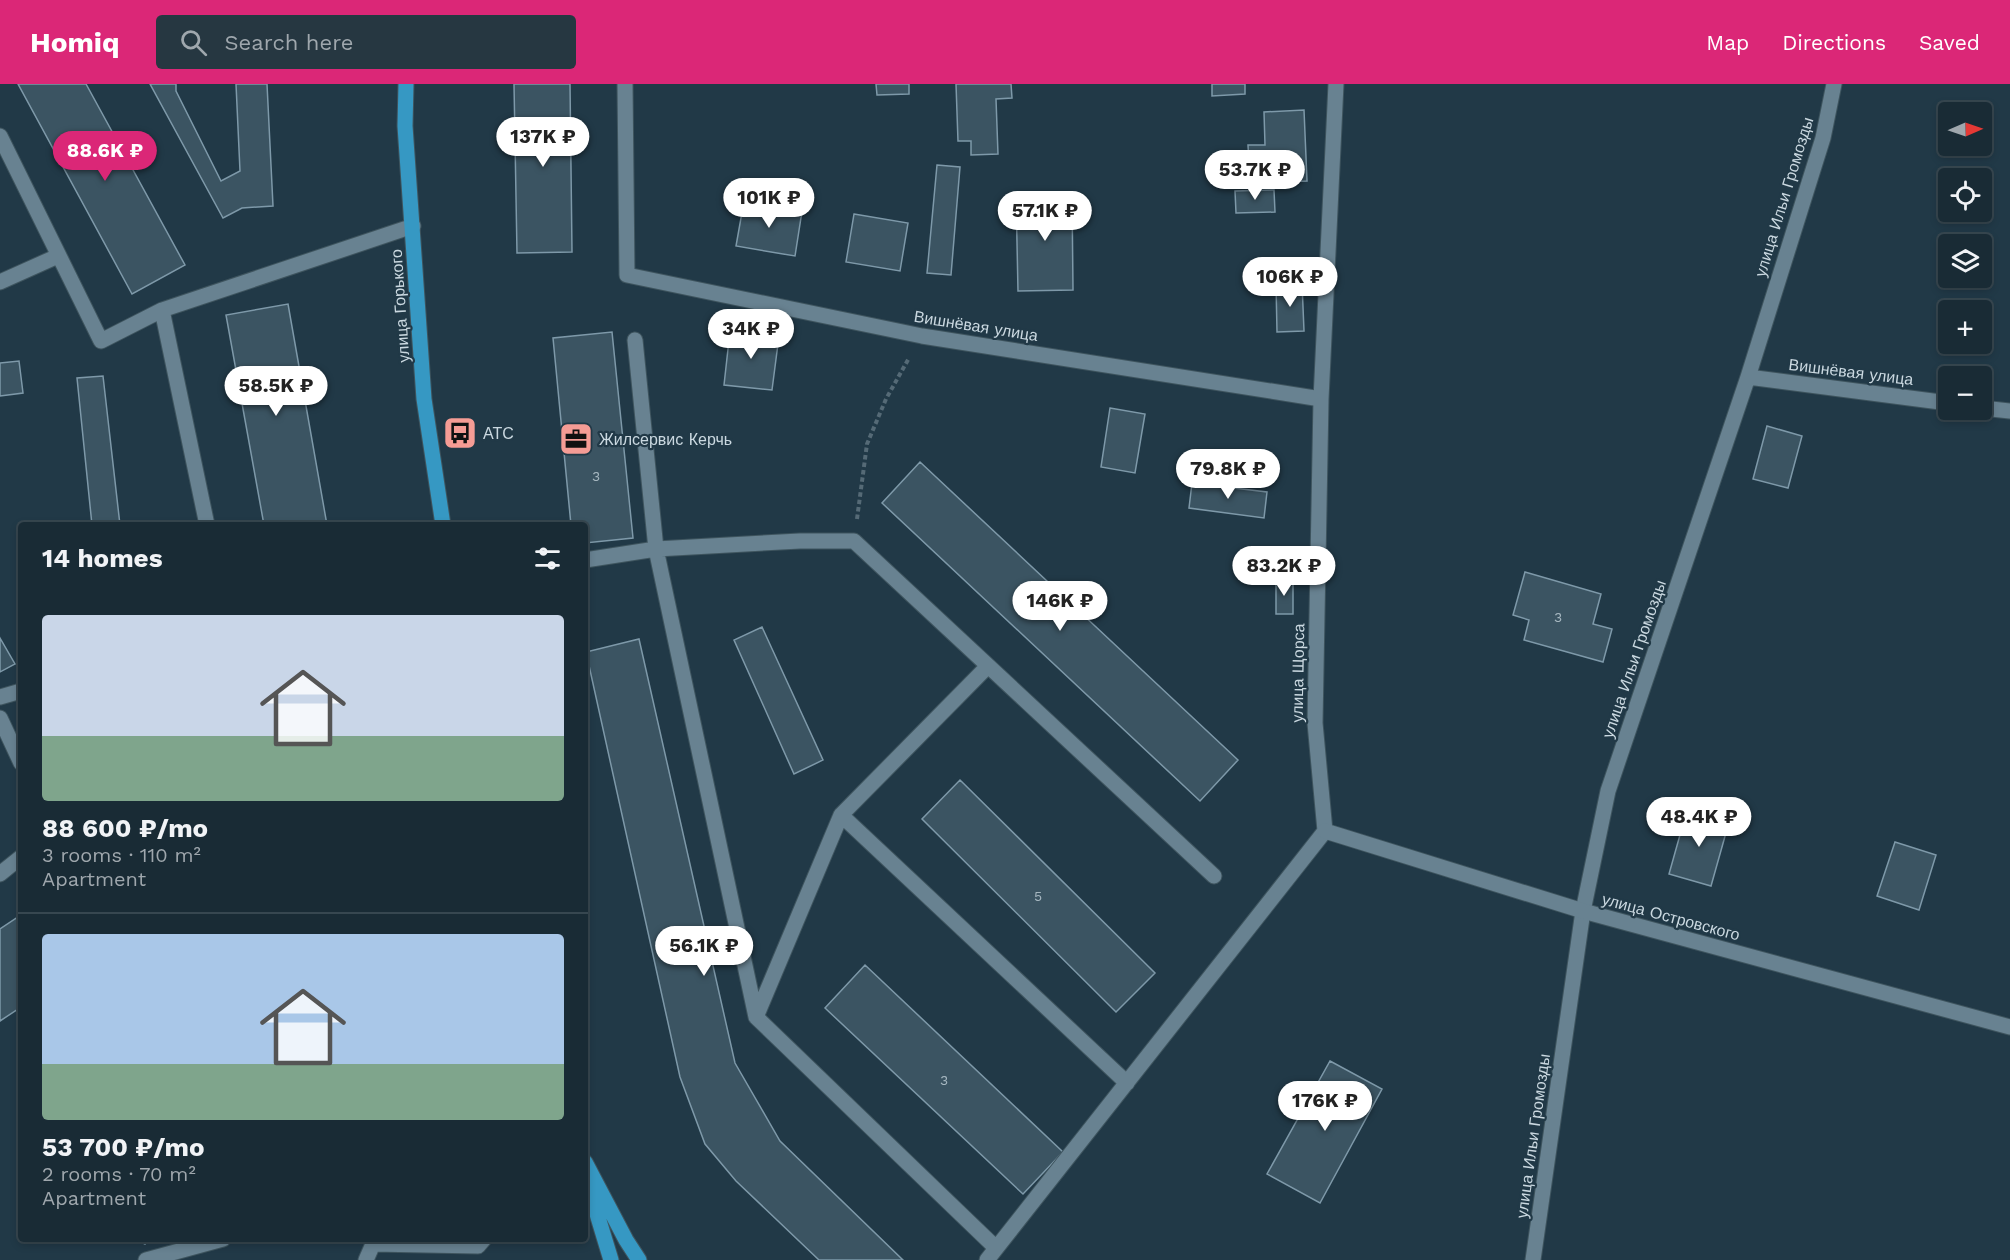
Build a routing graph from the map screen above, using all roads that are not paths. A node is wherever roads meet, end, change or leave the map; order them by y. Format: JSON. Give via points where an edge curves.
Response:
{"nodes":[{"id":1,"x":406,"y":84,"type":"edge"},
{"id":2,"x":626,"y":84,"type":"edge"},
{"id":3,"x":1336,"y":84,"type":"edge"},
{"id":4,"x":1834,"y":84,"type":"edge"},
{"id":5,"x":0,"y":136,"type":"edge"},
{"id":6,"x":413,"y":226,"type":"junction"},
{"id":7,"x":58,"y":256,"type":"junction"},
{"id":8,"x":0,"y":282,"type":"edge"},
{"id":9,"x":162,"y":310,"type":"junction"},
{"id":10,"x":635,"y":340,"type":"dead end"},
{"id":11,"x":1748,"y":377,"type":"junction"},
{"id":12,"x":1321,"y":399,"type":"junction"},
{"id":13,"x":1938,"y":402,"type":"edge"},
{"id":14,"x":1992,"y":409,"type":"edge"},
{"id":15,"x":2010,"y":411,"type":"edge"},
{"id":16,"x":206,"y":522,"type":"edge"},
{"id":17,"x":443,"y":522,"type":"edge"},
{"id":18,"x":656,"y":549,"type":"junction"},
{"id":19,"x":588,"y":560,"type":"edge"},
{"id":20,"x":988,"y":666,"type":"junction"},
{"id":21,"x":18,"y":692,"type":"edge"},
{"id":22,"x":0,"y":697,"type":"edge"},
{"id":23,"x":0,"y":718,"type":"edge"},
{"id":24,"x":18,"y":757,"type":"edge"},
{"id":25,"x":842,"y":815,"type":"junction"},
{"id":26,"x":1325,"y":831,"type":"junction"},
{"id":27,"x":18,"y":859,"type":"edge"},
{"id":28,"x":0,"y":874,"type":"edge"},
{"id":29,"x":1214,"y":876,"type":"dead end"},
{"id":30,"x":1583,"y":911,"type":"junction"},
{"id":31,"x":756,"y":1017,"type":"junction"},
{"id":32,"x":2010,"y":1027,"type":"edge"},
{"id":33,"x":1127,"y":1083,"type":"junction"},
{"id":34,"x":588,"y":1168,"type":"edge"},
{"id":35,"x":588,"y":1186,"type":"edge"},
{"id":36,"x":212,"y":1242,"type":"edge"},
{"id":37,"x":372,"y":1242,"type":"edge"},
{"id":38,"x":393,"y":1242,"type":"edge"},
{"id":39,"x":481,"y":1242,"type":"edge"},
{"id":40,"x":991,"y":1254,"type":"edge"},
{"id":41,"x":146,"y":1260,"type":"edge"},
{"id":42,"x":366,"y":1260,"type":"edge"},
{"id":43,"x":611,"y":1260,"type":"edge"},
{"id":44,"x":639,"y":1260,"type":"edge"},
{"id":45,"x":1533,"y":1260,"type":"edge"}],
"edges":[{"from":1,"to":6,"type":"main road","name":"улица Горького","via":[[405,126]]},
{"from":2,"to":12,"type":"street","name":"Вишнёвая улица","via":[[627,275],[922,336]]},
{"from":3,"to":12,"type":"street","name":"улица Щорса"},
{"from":4,"to":11,"type":"street","name":"улица Ильи Громозды","via":[[1823,138]]},
{"from":5,"to":7,"type":"street"},
{"from":6,"to":9,"type":"street"},
{"from":6,"to":17,"type":"main road","name":"улица Горького","via":[[424,399]]},
{"from":7,"to":8,"type":"street"},
{"from":7,"to":9,"type":"street","via":[[101,341]]},
{"from":9,"to":16,"type":"street"},
{"from":10,"to":18,"type":"street"},
{"from":11,"to":13,"type":"street","name":"Вишнёвая улица"},
{"from":11,"to":30,"type":"street","name":"улица Ильи Громозды","via":[[1608,791]]},
{"from":12,"to":26,"type":"street","name":"улица Щорса","via":[[1315,723]]},
{"from":14,"to":15,"type":"street"},
{"from":18,"to":19,"type":"street"},
{"from":18,"to":20,"type":"street","via":[[854,541]]},
{"from":18,"to":31,"type":"street"},
{"from":20,"to":25,"type":"street"},
{"from":20,"to":29,"type":"street"},
{"from":21,"to":22,"type":"street"},
{"from":23,"to":24,"type":"street"},
{"from":25,"to":31,"type":"street"},
{"from":25,"to":33,"type":"street"},
{"from":26,"to":30,"type":"street","name":"улица Островского"},
{"from":26,"to":33,"type":"street"},
{"from":27,"to":28,"type":"street"},
{"from":30,"to":32,"type":"street","name":"улица Островского"},
{"from":30,"to":45,"type":"street","name":"улица Ильи Громозды"},
{"from":31,"to":40,"type":"street"},
{"from":33,"to":40,"type":"street"},
{"from":34,"to":44,"type":"main road"},
{"from":35,"to":43,"type":"main road"},
{"from":36,"to":41,"type":"street"},
{"from":37,"to":42,"type":"street"},
{"from":38,"to":39,"type":"street","via":[[478,1246]]}]}
